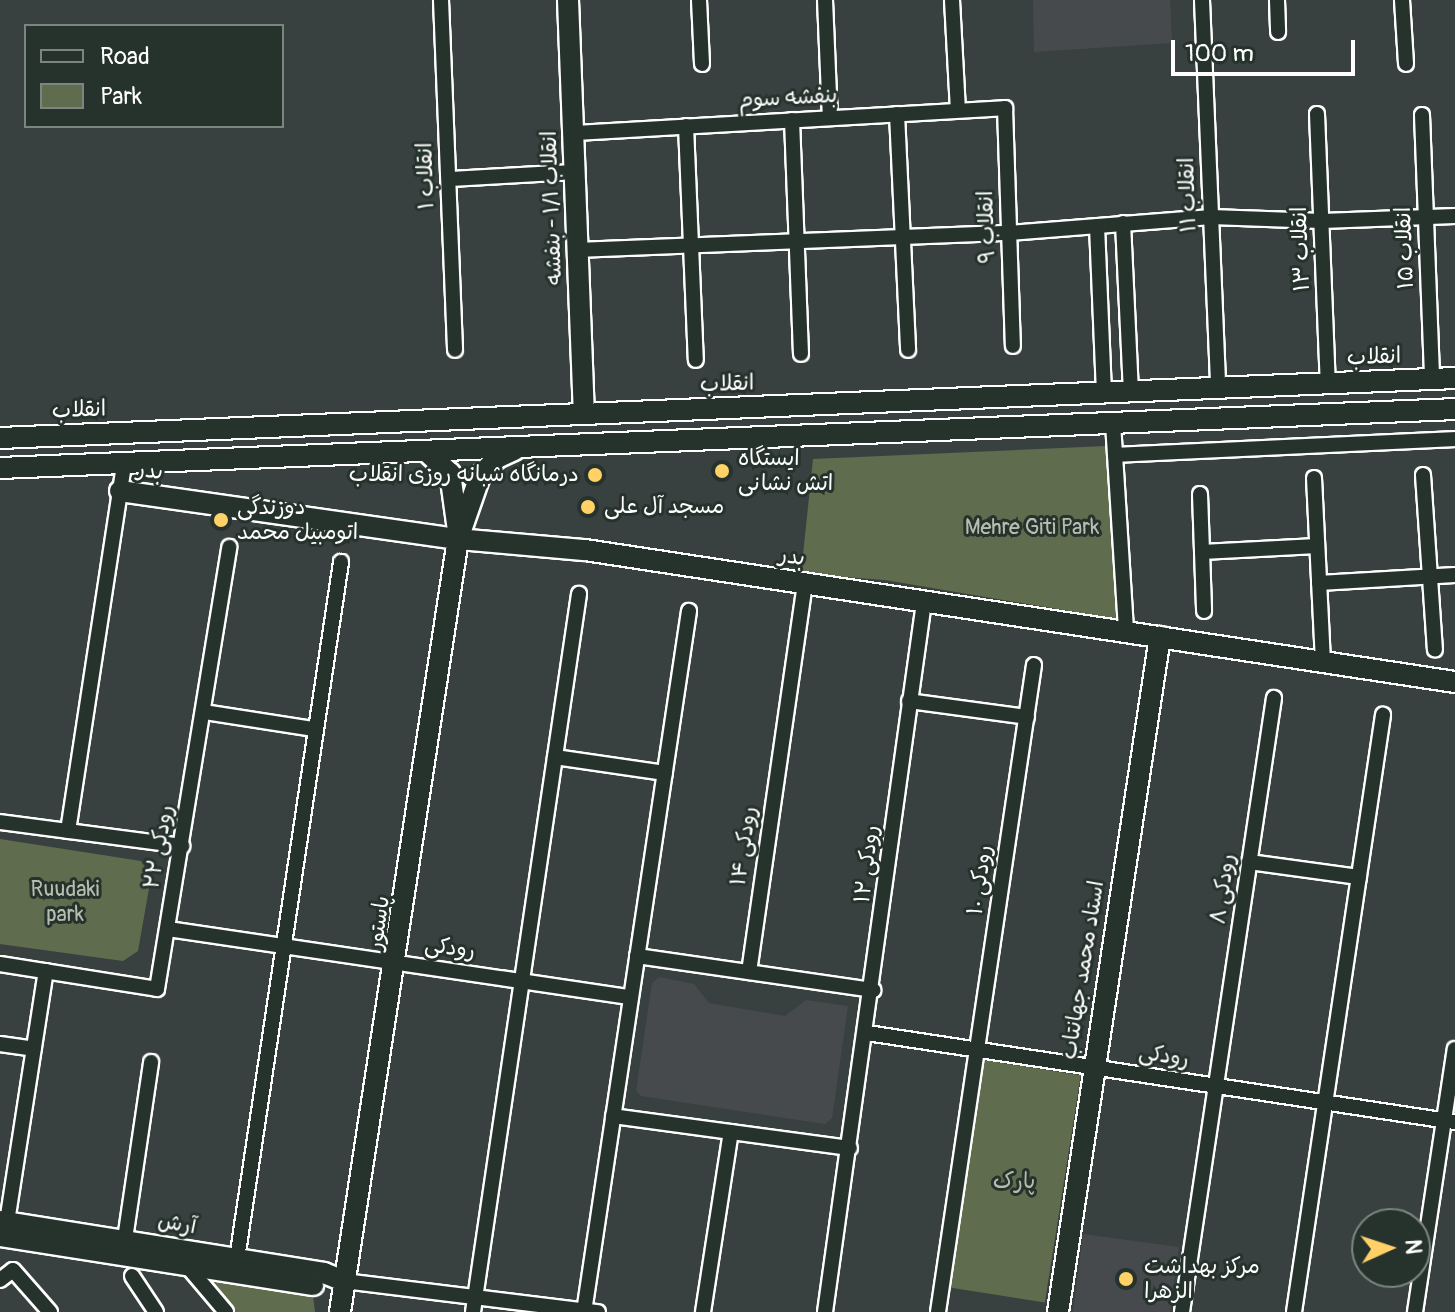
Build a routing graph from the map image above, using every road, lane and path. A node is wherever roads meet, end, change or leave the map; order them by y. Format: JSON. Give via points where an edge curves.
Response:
{"nodes":[{"id":1,"x":441,"y":0,"type":"edge"},
{"id":2,"x":568,"y":0,"type":"edge"},
{"id":3,"x":699,"y":0,"type":"edge"},
{"id":4,"x":825,"y":0,"type":"edge"},
{"id":5,"x":952,"y":0,"type":"edge"},
{"id":6,"x":1202,"y":0,"type":"edge"},
{"id":7,"x":1277,"y":0,"type":"edge"},
{"id":8,"x":1402,"y":0,"type":"edge"},
{"id":9,"x":1278,"y":32,"type":"dead end"},
{"id":10,"x":702,"y":64,"type":"dead end"},
{"id":11,"x":1406,"y":64,"type":"dead end"},
{"id":12,"x":1005,"y":108,"type":"joint"},
{"id":13,"x":958,"y":110,"type":"junction"},
{"id":14,"x":897,"y":114,"type":"junction"},
{"id":15,"x":1317,"y":114,"type":"dead end"},
{"id":16,"x":1422,"y":115,"type":"dead end"},
{"id":17,"x":830,"y":118,"type":"junction"},
{"id":18,"x":792,"y":120,"type":"junction"},
{"id":19,"x":686,"y":126,"type":"junction"},
{"id":20,"x":574,"y":133,"type":"junction"},
{"id":21,"x":575,"y":172,"type":"junction"},
{"id":22,"x":449,"y":179,"type":"junction"},
{"id":23,"x":1455,"y":216,"type":"edge"},
{"id":24,"x":1211,"y":217,"type":"junction"},
{"id":25,"x":1426,"y":217,"type":"junction"},
{"id":26,"x":1322,"y":221,"type":"junction"},
{"id":27,"x":1123,"y":223,"type":"junction"},
{"id":28,"x":1097,"y":226,"type":"junction"},
{"id":29,"x":1009,"y":233,"type":"junction"},
{"id":30,"x":904,"y":237,"type":"junction"},
{"id":31,"x":796,"y":242,"type":"junction"},
{"id":32,"x":691,"y":246,"type":"junction"},
{"id":33,"x":577,"y":250,"type":"junction"},
{"id":34,"x":1013,"y":346,"type":"dead end"},
{"id":35,"x":455,"y":350,"type":"dead end"},
{"id":36,"x":908,"y":350,"type":"dead end"},
{"id":37,"x":801,"y":354,"type":"dead end"},
{"id":38,"x":696,"y":360,"type":"dead end"},
{"id":39,"x":1455,"y":378,"type":"edge"},
{"id":40,"x":1432,"y":379,"type":"junction"},
{"id":41,"x":1328,"y":383,"type":"junction"},
{"id":42,"x":1275,"y":385,"type":"junction"},
{"id":43,"x":1218,"y":388,"type":"junction"},
{"id":44,"x":1131,"y":391,"type":"junction"},
{"id":45,"x":1104,"y":392,"type":"junction"},
{"id":46,"x":1455,"y":409,"type":"edge"},
{"id":47,"x":584,"y":414,"type":"junction"},
{"id":48,"x":1276,"y":417,"type":"junction"},
{"id":49,"x":1113,"y":423,"type":"junction"},
{"id":50,"x":0,"y":438,"type":"edge"},
{"id":51,"x":1455,"y":439,"type":"edge"},
{"id":52,"x":521,"y":447,"type":"junction"},
{"id":53,"x":426,"y":451,"type":"junction"},
{"id":54,"x":1115,"y":455,"type":"junction"},
{"id":55,"x":124,"y":463,"type":"junction"},
{"id":56,"x":0,"y":468,"type":"edge"},
{"id":57,"x":1423,"y":475,"type":"dead end"},
{"id":58,"x":1314,"y":478,"type":"dead end"},
{"id":59,"x":120,"y":491,"type":"junction"},
{"id":60,"x":1200,"y":494,"type":"dead end"},
{"id":61,"x":458,"y":539,"type":"junction"},
{"id":62,"x":1317,"y":546,"type":"junction"},
{"id":63,"x":229,"y":547,"type":"dead end"},
{"id":64,"x":1202,"y":552,"type":"junction"},
{"id":65,"x":341,"y":562,"type":"dead end"},
{"id":66,"x":1455,"y":575,"type":"edge"},
{"id":67,"x":1430,"y":576,"type":"junction"},
{"id":68,"x":1319,"y":583,"type":"junction"},
{"id":69,"x":805,"y":584,"type":"junction"},
{"id":70,"x":579,"y":594,"type":"dead end"},
{"id":71,"x":924,"y":602,"type":"junction"},
{"id":72,"x":689,"y":611,"type":"dead end"},
{"id":73,"x":1204,"y":611,"type":"dead end"},
{"id":74,"x":1126,"y":632,"type":"junction"},
{"id":75,"x":1160,"y":637,"type":"junction"},
{"id":76,"x":1435,"y":650,"type":"dead end"},
{"id":77,"x":1323,"y":662,"type":"junction"},
{"id":78,"x":1034,"y":665,"type":"dead end"},
{"id":79,"x":1455,"y":682,"type":"edge"},
{"id":80,"x":1274,"y":698,"type":"dead end"},
{"id":81,"x":909,"y":701,"type":"junction"},
{"id":82,"x":204,"y":712,"type":"junction"},
{"id":83,"x":1383,"y":715,"type":"dead end"},
{"id":84,"x":1027,"y":717,"type":"junction"},
{"id":85,"x":314,"y":729,"type":"junction"},
{"id":86,"x":555,"y":757,"type":"junction"},
{"id":87,"x":665,"y":773,"type":"junction"},
{"id":88,"x":0,"y":822,"type":"edge"},
{"id":89,"x":68,"y":831,"type":"junction"},
{"id":90,"x":182,"y":846,"type":"junction"},
{"id":91,"x":1249,"y":862,"type":"junction"},
{"id":92,"x":1359,"y":877,"type":"junction"},
{"id":93,"x":168,"y":929,"type":"junction"},
{"id":94,"x":284,"y":946,"type":"junction"},
{"id":95,"x":637,"y":956,"type":"junction"},
{"id":96,"x":398,"y":963,"type":"junction"},
{"id":97,"x":0,"y":964,"type":"edge"},
{"id":98,"x":46,"y":971,"type":"junction"},
{"id":99,"x":749,"y":972,"type":"junction"},
{"id":100,"x":522,"y":981,"type":"junction"},
{"id":101,"x":874,"y":990,"type":"junction"},
{"id":102,"x":631,"y":997,"type":"junction"},
{"id":103,"x":867,"y":1033,"type":"junction"},
{"id":104,"x":0,"y":1044,"type":"edge"},
{"id":105,"x":34,"y":1049,"type":"junction"},
{"id":106,"x":1455,"y":1049,"type":"edge"},
{"id":107,"x":977,"y":1050,"type":"junction"},
{"id":108,"x":151,"y":1062,"type":"dead end"},
{"id":109,"x":1091,"y":1068,"type":"junction"},
{"id":110,"x":1216,"y":1086,"type":"junction"},
{"id":111,"x":1326,"y":1103,"type":"junction"},
{"id":112,"x":613,"y":1116,"type":"junction"},
{"id":113,"x":1450,"y":1121,"type":"edge"},
{"id":114,"x":731,"y":1132,"type":"junction"},
{"id":115,"x":850,"y":1148,"type":"junction"},
{"id":116,"x":2,"y":1226,"type":"edge"},
{"id":117,"x":125,"y":1239,"type":"junction"},
{"id":118,"x":237,"y":1259,"type":"junction"},
{"id":119,"x":188,"y":1267,"type":"junction"},
{"id":120,"x":132,"y":1276,"type":"dead end"},
{"id":121,"x":0,"y":1280,"type":"edge"},
{"id":122,"x":344,"y":1281,"type":"junction"},
{"id":123,"x":474,"y":1304,"type":"edge"},
{"id":124,"x":588,"y":1311,"type":"edge"},
{"id":125,"x":50,"y":1312,"type":"edge"},
{"id":126,"x":156,"y":1312,"type":"edge"},
{"id":127,"x":226,"y":1312,"type":"edge"},
{"id":128,"x":340,"y":1312,"type":"edge"},
{"id":129,"x":703,"y":1312,"type":"edge"},
{"id":130,"x":825,"y":1312,"type":"edge"},
{"id":131,"x":938,"y":1312,"type":"edge"},
{"id":132,"x":1058,"y":1312,"type":"edge"},
{"id":133,"x":1182,"y":1312,"type":"edge"},
{"id":134,"x":1294,"y":1312,"type":"edge"},
{"id":135,"x":1415,"y":1312,"type":"edge"}],
"edges":[{"from":1,"to":22,"type":"street","name":"انقلاب ۱"},
{"from":2,"to":20,"type":"street","name":"انقلاب ۱/۱ - بنفشه"},
{"from":3,"to":10,"type":"street"},
{"from":4,"to":17,"type":"street"},
{"from":5,"to":13,"type":"street"},
{"from":6,"to":24,"type":"street","name":"انقلاب ۱۱"},
{"from":7,"to":9,"type":"street"},
{"from":8,"to":11,"type":"street"},
{"from":12,"to":13,"type":"street","name":"بنفشه سوم"},
{"from":12,"to":29,"type":"street","name":"انقلاب ۹"},
{"from":13,"to":14,"type":"street","name":"بنفشه سوم"},
{"from":14,"to":17,"type":"street","name":"بنفشه سوم"},
{"from":14,"to":30,"type":"street"},
{"from":15,"to":26,"type":"street","name":"انقلاب ۱۳"},
{"from":16,"to":25,"type":"street","name":"انقلاب ۱۵"},
{"from":17,"to":18,"type":"street","name":"بنفشه سوم"},
{"from":18,"to":19,"type":"street","name":"بنفشه سوم"},
{"from":18,"to":31,"type":"street"},
{"from":19,"to":20,"type":"street","name":"بنفشه سوم"},
{"from":19,"to":32,"type":"street"},
{"from":20,"to":21,"type":"street","name":"انقلاب ۱/۱ - بنفشه"},
{"from":21,"to":22,"type":"street"},
{"from":21,"to":33,"type":"street","name":"انقلاب ۱/۱ - بنفشه"},
{"from":22,"to":35,"type":"street","name":"انقلاب ۱"},
{"from":23,"to":25,"type":"street"},
{"from":24,"to":26,"type":"street"},
{"from":24,"to":27,"type":"street"},
{"from":24,"to":43,"type":"street","name":"انقلاب ۱۱"},
{"from":25,"to":26,"type":"street"},
{"from":25,"to":40,"type":"street","name":"انقلاب ۱۵"},
{"from":26,"to":41,"type":"street","name":"انقلاب ۱۳"},
{"from":27,"to":28,"type":"street"},
{"from":27,"to":44,"type":"street"},
{"from":28,"to":29,"type":"street"},
{"from":28,"to":45,"type":"street"},
{"from":29,"to":30,"type":"street"},
{"from":29,"to":34,"type":"street","name":"انقلاب ۹"},
{"from":30,"to":31,"type":"street"},
{"from":30,"to":36,"type":"street"},
{"from":31,"to":32,"type":"street"},
{"from":31,"to":37,"type":"street"},
{"from":32,"to":33,"type":"street"},
{"from":32,"to":38,"type":"street"},
{"from":33,"to":47,"type":"street","name":"انقلاب ۱/۱ - بنفشه"},
{"from":39,"to":40,"type":"street","name":"انقلاب"},
{"from":40,"to":41,"type":"street","name":"انقلاب"},
{"from":41,"to":42,"type":"street","name":"انقلاب"},
{"from":42,"to":43,"type":"street","name":"انقلاب"},
{"from":42,"to":48,"type":"street"},
{"from":43,"to":44,"type":"street","name":"انقلاب"},
{"from":44,"to":45,"type":"street","name":"انقلاب"},
{"from":45,"to":47,"type":"street","name":"انقلاب"},
{"from":46,"to":48,"type":"street"},
{"from":47,"to":50,"type":"street","name":"انقلاب"},
{"from":48,"to":49,"type":"street"},
{"from":49,"to":52,"type":"street"},
{"from":49,"to":54,"type":"street"},
{"from":51,"to":54,"type":"street"},
{"from":52,"to":53,"type":"street"},
{"from":52,"to":61,"type":"street","via":[[497,458],[480,476]]},
{"from":53,"to":55,"type":"street"},
{"from":53,"to":61,"type":"street","via":[[450,473]]},
{"from":54,"to":74,"type":"street"},
{"from":55,"to":56,"type":"street"},
{"from":55,"to":59,"type":"street"},
{"from":57,"to":67,"type":"street"},
{"from":58,"to":62,"type":"street"},
{"from":59,"to":61,"type":"street","name":"بدر"},
{"from":59,"to":89,"type":"street"},
{"from":60,"to":64,"type":"street"},
{"from":61,"to":69,"type":"street","name":"بدر","via":[[585,550]]},
{"from":61,"to":96,"type":"street","name":"پاستور"},
{"from":62,"to":64,"type":"street"},
{"from":62,"to":68,"type":"street"},
{"from":63,"to":82,"type":"street","name":"رودکی ۲۲"},
{"from":64,"to":73,"type":"street"},
{"from":65,"to":85,"type":"street"},
{"from":66,"to":67,"type":"street"},
{"from":67,"to":68,"type":"street"},
{"from":67,"to":76,"type":"street"},
{"from":68,"to":77,"type":"street"},
{"from":69,"to":71,"type":"street","name":"بدر"},
{"from":69,"to":99,"type":"street","name":"رودکی ۱۴"},
{"from":70,"to":86,"type":"street"},
{"from":71,"to":74,"type":"street","name":"بدر"},
{"from":71,"to":81,"type":"street","name":"رودکی ۱۲"},
{"from":72,"to":87,"type":"street"},
{"from":74,"to":75,"type":"street","name":"بدر"},
{"from":75,"to":77,"type":"street","name":"بدر"},
{"from":75,"to":109,"type":"street","name":"استاد محمد جهانتاب"},
{"from":77,"to":79,"type":"street","name":"بدر"},
{"from":78,"to":84,"type":"street","name":"رودکی ۱۰"},
{"from":80,"to":91,"type":"street","name":"رودکی ۸"},
{"from":81,"to":84,"type":"street"},
{"from":81,"to":101,"type":"street","name":"رودکی ۱۲"},
{"from":82,"to":85,"type":"street"},
{"from":82,"to":90,"type":"street","name":"رودکی ۲۲"},
{"from":83,"to":92,"type":"street"},
{"from":84,"to":107,"type":"street","name":"رودکی ۱۰"},
{"from":85,"to":94,"type":"street"},
{"from":86,"to":87,"type":"street"},
{"from":86,"to":100,"type":"street"},
{"from":87,"to":95,"type":"street"},
{"from":88,"to":89,"type":"street"},
{"from":89,"to":90,"type":"street"},
{"from":90,"to":93,"type":"street","name":"رودکی ۲۲"},
{"from":91,"to":92,"type":"street"},
{"from":91,"to":110,"type":"street","name":"رودکی ۸"},
{"from":92,"to":111,"type":"street"},
{"from":93,"to":94,"type":"street","name":"رودکی"},
{"from":93,"to":98,"type":"street","name":"رودکی ۲۲","via":[[157,989]]},
{"from":94,"to":96,"type":"street","name":"رودکی"},
{"from":94,"to":118,"type":"street"},
{"from":95,"to":99,"type":"street"},
{"from":95,"to":102,"type":"street"},
{"from":96,"to":100,"type":"street","name":"رودکی"},
{"from":96,"to":122,"type":"street","name":"پاستور"},
{"from":97,"to":98,"type":"street"},
{"from":98,"to":105,"type":"street"},
{"from":99,"to":101,"type":"street"},
{"from":100,"to":102,"type":"street","name":"رودکی"},
{"from":100,"to":123,"type":"street"},
{"from":101,"to":103,"type":"street","name":"رودکی ۱۲"},
{"from":102,"to":112,"type":"street"},
{"from":103,"to":107,"type":"street","name":"رودکی"},
{"from":103,"to":115,"type":"street","name":"رودکی ۱۲"},
{"from":104,"to":105,"type":"street"},
{"from":105,"to":116,"type":"street"},
{"from":106,"to":113,"type":"street"},
{"from":107,"to":109,"type":"street","name":"رودکی"},
{"from":107,"to":131,"type":"street","name":"رودکی ۱۰"},
{"from":108,"to":117,"type":"street"},
{"from":109,"to":110,"type":"street","name":"رودکی"},
{"from":109,"to":132,"type":"street","name":"استاد محمد جهانتاب"},
{"from":110,"to":111,"type":"street","name":"رودکی"},
{"from":110,"to":133,"type":"street","name":"رودکی ۸"},
{"from":111,"to":113,"type":"street","name":"رودکی"},
{"from":111,"to":134,"type":"street"},
{"from":112,"to":114,"type":"street"},
{"from":112,"to":124,"type":"street"},
{"from":113,"to":135,"type":"street"},
{"from":114,"to":115,"type":"street"},
{"from":114,"to":129,"type":"street"},
{"from":115,"to":130,"type":"street","name":"رودکی ۱۲"},
{"from":116,"to":117,"type":"street","name":"آرش"},
{"from":116,"to":119,"type":"street","name":"آرش"},
{"from":117,"to":118,"type":"street","name":"آرش"},
{"from":118,"to":122,"type":"street","name":"آرش"},
{"from":119,"to":122,"type":"street","name":"آرش","via":[[320,1286]]},
{"from":119,"to":127,"type":"street"},
{"from":120,"to":126,"type":"street"},
{"from":121,"to":125,"type":"street","via":[[13,1270]]},
{"from":122,"to":123,"type":"street","name":"آرش"},
{"from":122,"to":128,"type":"street","name":"پاستور"},
{"from":123,"to":124,"type":"street","name":"آرش"}]}
